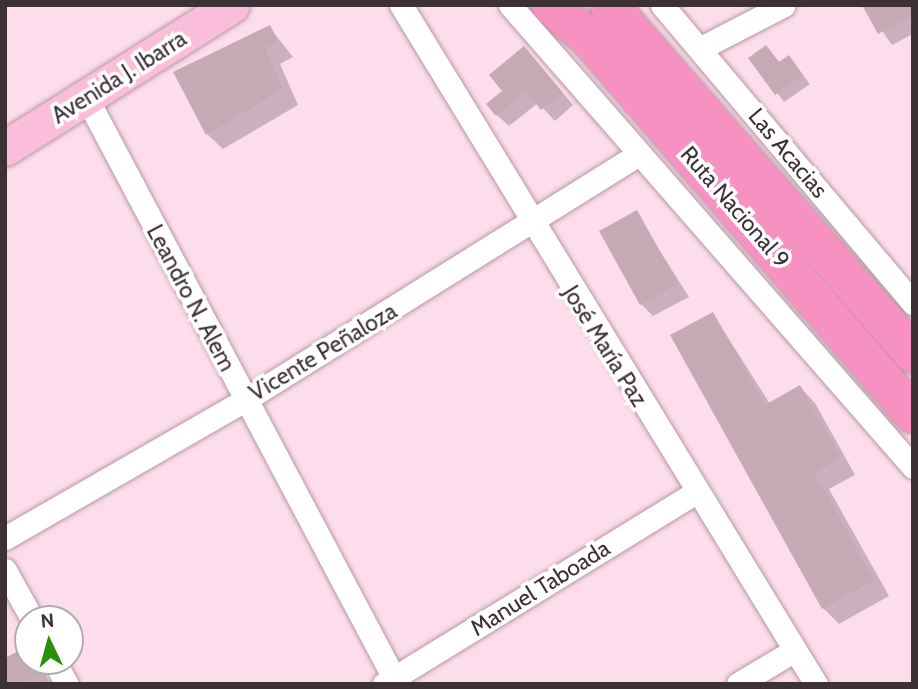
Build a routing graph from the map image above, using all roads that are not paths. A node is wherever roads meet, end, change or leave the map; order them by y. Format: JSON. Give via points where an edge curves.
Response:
{"nodes":[{"id":1,"x":232,"y":5,"type":"edge"},
{"id":2,"x":401,"y":5,"type":"edge"},
{"id":3,"x":510,"y":5,"type":"edge"},
{"id":4,"x":551,"y":5,"type":"edge"},
{"id":5,"x":609,"y":5,"type":"edge"},
{"id":6,"x":662,"y":5,"type":"edge"},
{"id":7,"x":784,"y":5,"type":"edge"},
{"id":8,"x":701,"y":48,"type":"junction"},
{"id":9,"x":86,"y":97,"type":"junction"},
{"id":10,"x":5,"y":148,"type":"edge"},
{"id":11,"x":635,"y":156,"type":"junction"},
{"id":12,"x":531,"y":226,"type":"junction"},
{"id":13,"x":913,"y":303,"type":"edge"},
{"id":14,"x":913,"y":354,"type":"edge"},
{"id":15,"x":244,"y":400,"type":"junction"},
{"id":16,"x":913,"y":414,"type":"edge"},
{"id":17,"x":913,"y":467,"type":"edge"},
{"id":18,"x":696,"y":492,"type":"junction"},
{"id":19,"x":5,"y":538,"type":"edge"},
{"id":20,"x":5,"y":570,"type":"edge"},
{"id":21,"x":24,"y":605,"type":"edge"},
{"id":22,"x":795,"y":650,"type":"junction"},
{"id":23,"x":392,"y":682,"type":"edge"},
{"id":24,"x":738,"y":684,"type":"edge"},
{"id":25,"x":816,"y":684,"type":"edge"}],
"edges":[{"from":1,"to":9,"type":"main road","name":"Avenida J. Ibarra"},
{"from":2,"to":12,"type":"street","name":"José María Paz"},
{"from":3,"to":11,"type":"street"},
{"from":4,"to":16,"type":"highway","name":"Ruta Nacional 9","via":[[588,37]]},
{"from":5,"to":14,"type":"highway"},
{"from":6,"to":8,"type":"street","name":"Las Acacias"},
{"from":7,"to":8,"type":"street"},
{"from":8,"to":13,"type":"street","name":"Las Acacias"},
{"from":9,"to":10,"type":"main road","name":"Avenida J. Ibarra"},
{"from":9,"to":15,"type":"street","name":"Leandro N. Alem"},
{"from":11,"to":12,"type":"street","name":"Vicente Peñaloza"},
{"from":11,"to":17,"type":"street"},
{"from":12,"to":15,"type":"street","name":"Vicente Peñaloza"},
{"from":12,"to":18,"type":"street","name":"José María Paz"},
{"from":15,"to":19,"type":"street","name":"Vicente Peñaloza"},
{"from":15,"to":23,"type":"street","name":"Leandro N. Alem"},
{"from":18,"to":22,"type":"street","name":"José María Paz"},
{"from":18,"to":23,"type":"street","name":"Manuel Taboada"},
{"from":20,"to":21,"type":"street"},
{"from":22,"to":24,"type":"street"},
{"from":22,"to":25,"type":"street","name":"José María Paz"}]}
